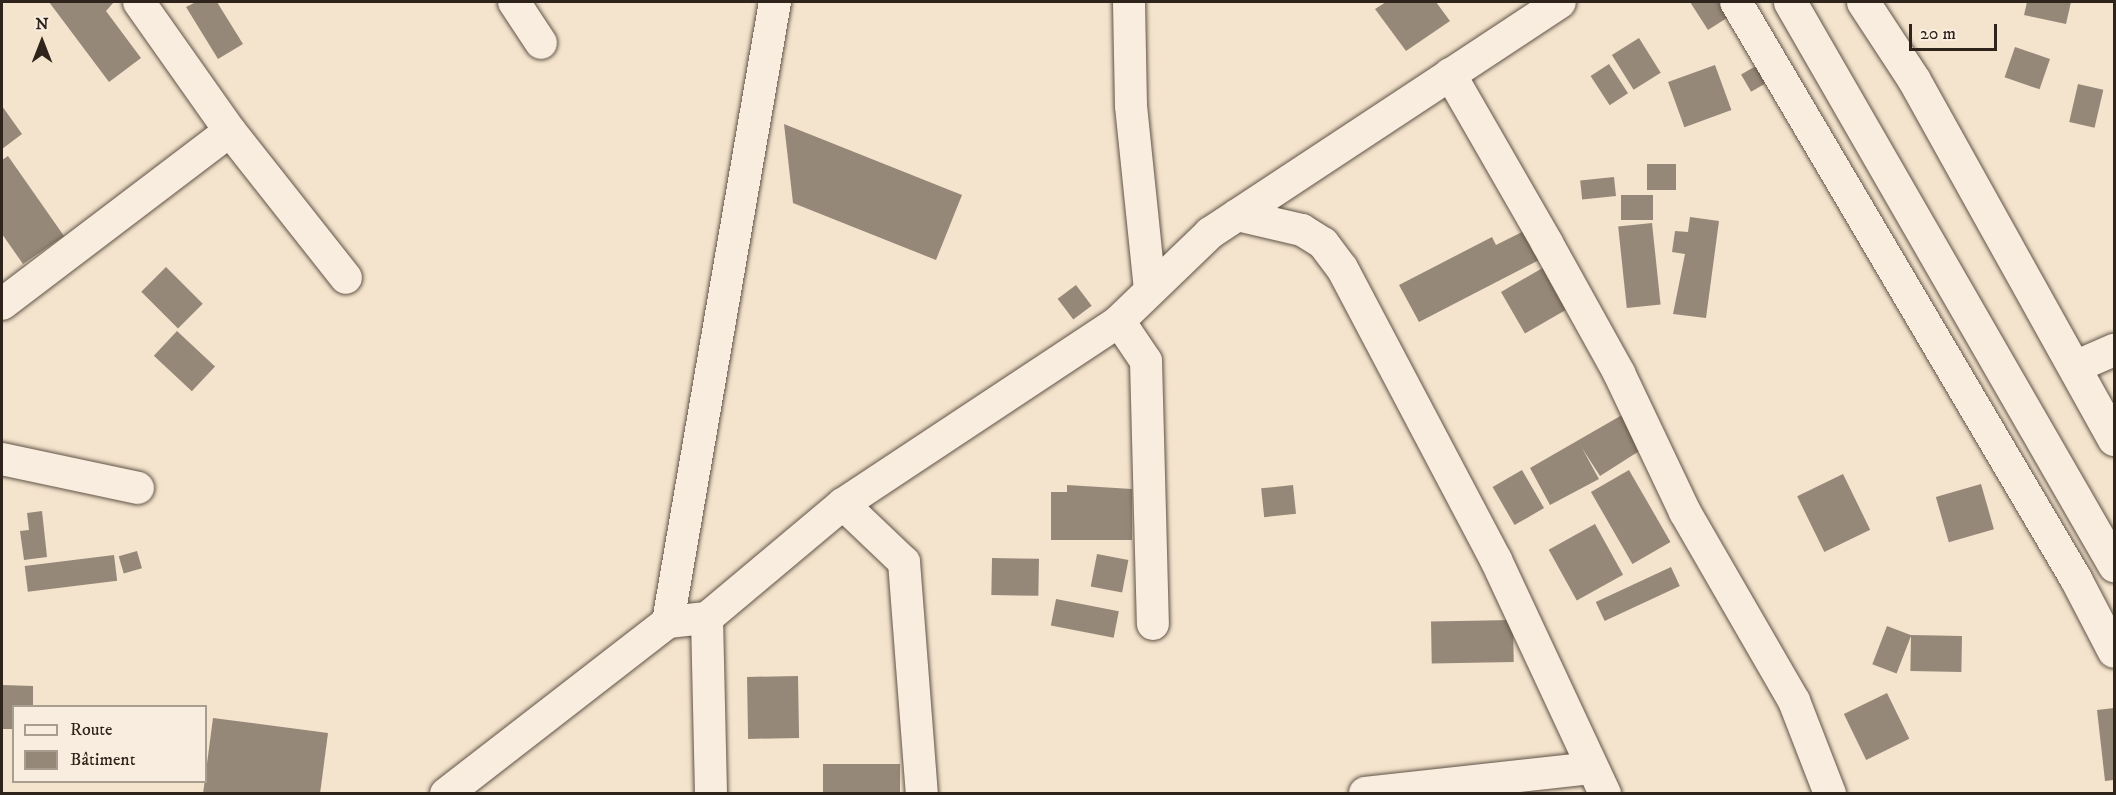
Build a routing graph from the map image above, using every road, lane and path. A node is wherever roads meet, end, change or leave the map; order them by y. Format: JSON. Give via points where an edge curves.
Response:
{"nodes":[{"id":1,"x":139,"y":2,"type":"edge"},
{"id":2,"x":514,"y":2,"type":"edge"},
{"id":3,"x":775,"y":2,"type":"edge"},
{"id":4,"x":1560,"y":2,"type":"edge"},
{"id":5,"x":1736,"y":2,"type":"edge"},
{"id":6,"x":1790,"y":2,"type":"edge"},
{"id":7,"x":1863,"y":2,"type":"edge"},
{"id":8,"x":1132,"y":4,"type":"edge"},
{"id":9,"x":541,"y":43,"type":"dead end"},
{"id":10,"x":1450,"y":74,"type":"junction"},
{"id":11,"x":230,"y":131,"type":"junction"},
{"id":12,"x":1237,"y":215,"type":"junction"},
{"id":13,"x":346,"y":278,"type":"dead end"},
{"id":14,"x":1150,"y":289,"type":"junction"},
{"id":15,"x":2,"y":304,"type":"edge"},
{"id":16,"x":1119,"y":321,"type":"junction"},
{"id":17,"x":2115,"y":350,"type":"edge"},
{"id":18,"x":2075,"y":368,"type":"junction"},
{"id":19,"x":2115,"y":439,"type":"edge"},
{"id":20,"x":2,"y":459,"type":"edge"},
{"id":21,"x":138,"y":488,"type":"dead end"},
{"id":22,"x":843,"y":504,"type":"junction"},
{"id":23,"x":2115,"y":565,"type":"edge"},
{"id":24,"x":707,"y":618,"type":"junction"},
{"id":25,"x":668,"y":622,"type":"junction"},
{"id":26,"x":1153,"y":624,"type":"dead end"},
{"id":27,"x":2115,"y":652,"type":"edge"},
{"id":28,"x":1598,"y":781,"type":"edge"},
{"id":29,"x":1365,"y":793,"type":"edge"},
{"id":30,"x":446,"y":794,"type":"edge"},
{"id":31,"x":711,"y":794,"type":"edge"},
{"id":32,"x":922,"y":794,"type":"edge"},
{"id":33,"x":1830,"y":794,"type":"edge"}],
"edges":[{"from":1,"to":11,"type":"street"},
{"from":2,"to":9,"type":"street"},
{"from":3,"to":25,"type":"street"},
{"from":4,"to":10,"type":"street"},
{"from":5,"to":27,"type":"street","via":[[2076,579]]},
{"from":6,"to":23,"type":"main road"},
{"from":7,"to":18,"type":"main road","via":[[1914,80]]},
{"from":8,"to":14,"type":"street","via":[[1131,106]]},
{"from":10,"to":12,"type":"street"},
{"from":10,"to":33,"type":"street","via":[[1619,373],[1685,512],[1794,701]]},
{"from":11,"to":13,"type":"street"},
{"from":11,"to":15,"type":"street"},
{"from":12,"to":14,"type":"street","via":[[1183,256]]},
{"from":12,"to":28,"type":"street","via":[[1302,230],[1323,243],[1342,268],[1496,560]]},
{"from":14,"to":16,"type":"street"},
{"from":16,"to":22,"type":"street"},
{"from":16,"to":26,"type":"street","via":[[1146,361]]},
{"from":17,"to":18,"type":"street"},
{"from":18,"to":19,"type":"main road"},
{"from":20,"to":21,"type":"street"},
{"from":22,"to":24,"type":"street"},
{"from":22,"to":32,"type":"street","via":[[904,562]]},
{"from":24,"to":25,"type":"street"},
{"from":24,"to":31,"type":"street"},
{"from":25,"to":30,"type":"street"},
{"from":28,"to":29,"type":"street"}]}
